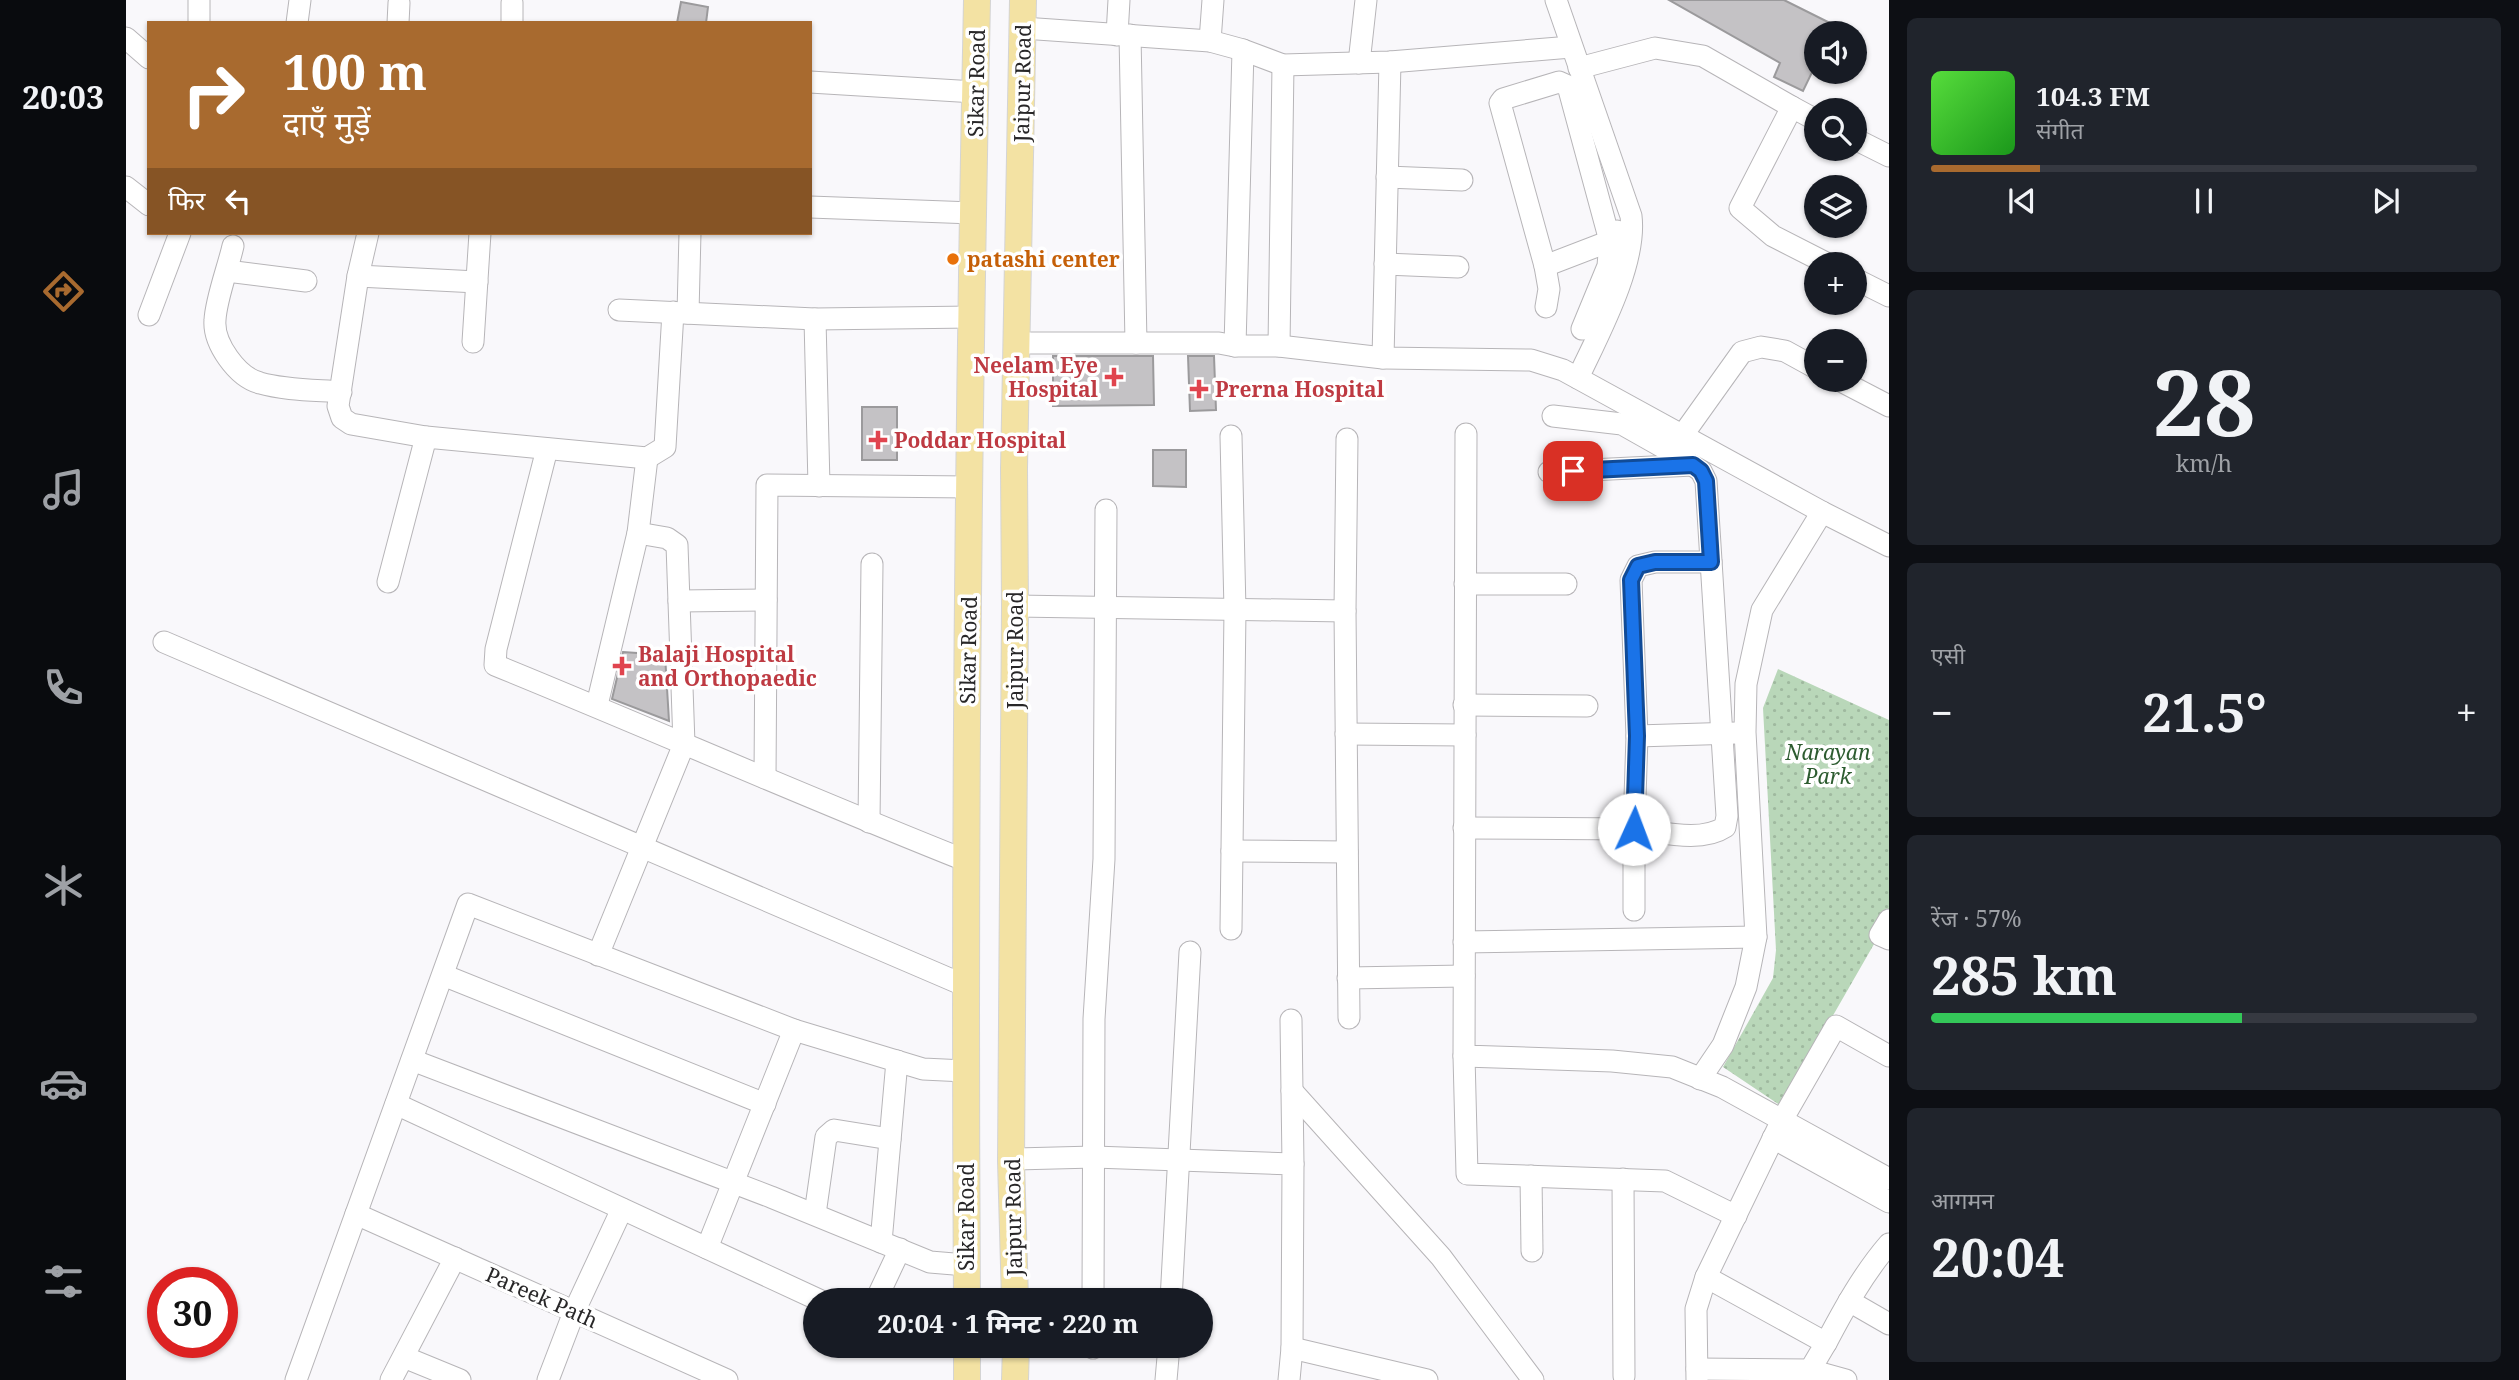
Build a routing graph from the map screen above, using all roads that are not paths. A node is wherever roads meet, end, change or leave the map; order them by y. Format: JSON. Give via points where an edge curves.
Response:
{"nodes":[{"id":1,"x":199,"y":0,"type":"edge"},
{"id":2,"x":300,"y":0,"type":"edge"},
{"id":3,"x":977,"y":0,"type":"edge"},
{"id":4,"x":1023,"y":0,"type":"edge"},
{"id":5,"x":1119,"y":0,"type":"edge"},
{"id":6,"x":1213,"y":0,"type":"edge"},
{"id":7,"x":1366,"y":0,"type":"edge"},
{"id":8,"x":1556,"y":0,"type":"edge"},
{"id":9,"x":199,"y":21,"type":"edge"},
{"id":10,"x":297,"y":21,"type":"edge"},
{"id":11,"x":1023,"y":28,"type":"junction"},
{"id":12,"x":1123,"y":35,"type":"junction"},
{"id":13,"x":126,"y":38,"type":"edge"},
{"id":14,"x":1210,"y":41,"type":"junction"},
{"id":15,"x":1572,"y":47,"type":"junction"},
{"id":16,"x":1243,"y":50,"type":"junction"},
{"id":17,"x":147,"y":56,"type":"edge"},
{"id":18,"x":1390,"y":62,"type":"junction"},
{"id":19,"x":1359,"y":63,"type":"junction"},
{"id":20,"x":1283,"y":65,"type":"junction"},
{"id":21,"x":1579,"y":68,"type":"junction"},
{"id":22,"x":812,"y":82,"type":"edge"},
{"id":23,"x":975,"y":92,"type":"junction"},
{"id":24,"x":1792,"y":107,"type":"junction"},
{"id":25,"x":1804,"y":114,"type":"edge"},
{"id":26,"x":1867,"y":145,"type":"edge"},
{"id":27,"x":1889,"y":156,"type":"edge"},
{"id":28,"x":1387,"y":177,"type":"junction"},
{"id":29,"x":1462,"y":180,"type":"dead end"},
{"id":30,"x":126,"y":187,"type":"edge"},
{"id":31,"x":147,"y":203,"type":"edge"},
{"id":32,"x":812,"y":207,"type":"edge"},
{"id":33,"x":973,"y":213,"type":"junction"},
{"id":34,"x":1632,"y":226,"type":"junction"},
{"id":35,"x":179,"y":235,"type":"edge"},
{"id":36,"x":368,"y":235,"type":"edge"},
{"id":37,"x":480,"y":235,"type":"edge"},
{"id":38,"x":690,"y":235,"type":"edge"},
{"id":39,"x":1610,"y":241,"type":"junction"},
{"id":40,"x":233,"y":246,"type":"dead end"},
{"id":41,"x":1804,"y":252,"type":"edge"},
{"id":42,"x":1385,"y":264,"type":"junction"},
{"id":43,"x":1545,"y":266,"type":"junction"},
{"id":44,"x":1458,"y":267,"type":"dead end"},
{"id":45,"x":227,"y":271,"type":"junction"},
{"id":46,"x":358,"y":276,"type":"junction"},
{"id":47,"x":306,"y":281,"type":"dead end"},
{"id":48,"x":477,"y":282,"type":"junction"},
{"id":49,"x":1867,"y":284,"type":"edge"},
{"id":50,"x":1889,"y":296,"type":"edge"},
{"id":51,"x":1546,"y":307,"type":"dead end"},
{"id":52,"x":619,"y":310,"type":"dead end"},
{"id":53,"x":681,"y":313,"type":"junction"},
{"id":54,"x":149,"y":315,"type":"dead end"},
{"id":55,"x":972,"y":317,"type":"junction"},
{"id":56,"x":815,"y":319,"type":"junction"},
{"id":57,"x":1582,"y":330,"type":"dead end"},
{"id":58,"x":473,"y":342,"type":"dead end"},
{"id":59,"x":1016,"y":343,"type":"junction"},
{"id":60,"x":1136,"y":343,"type":"junction"},
{"id":61,"x":1235,"y":346,"type":"junction"},
{"id":62,"x":1279,"y":346,"type":"junction"},
{"id":63,"x":1382,"y":358,"type":"junction"},
{"id":64,"x":1804,"y":361,"type":"edge"},
{"id":65,"x":1578,"y":378,"type":"junction"},
{"id":66,"x":1862,"y":392,"type":"edge"},
{"id":67,"x":341,"y":393,"type":"junction"},
{"id":68,"x":1889,"y":406,"type":"edge"},
{"id":69,"x":1553,"y":416,"type":"dead end"},
{"id":70,"x":1466,"y":434,"type":"dead end"},
{"id":71,"x":1231,"y":436,"type":"dead end"},
{"id":72,"x":1682,"y":436,"type":"junction"},
{"id":73,"x":426,"y":437,"type":"junction"},
{"id":74,"x":1347,"y":439,"type":"dead end"},
{"id":75,"x":547,"y":449,"type":"junction"},
{"id":76,"x":647,"y":458,"type":"junction"},
{"id":77,"x":1693,"y":465,"type":"junction"},
{"id":78,"x":1549,"y":472,"type":"dead end"},
{"id":79,"x":819,"y":486,"type":"junction"},
{"id":80,"x":970,"y":487,"type":"junction"},
{"id":81,"x":1106,"y":510,"type":"dead end"},
{"id":82,"x":1822,"y":512,"type":"junction"},
{"id":83,"x":638,"y":533,"type":"junction"},
{"id":84,"x":1889,"y":545,"type":"edge"},
{"id":85,"x":1711,"y":562,"type":"junction"},
{"id":86,"x":872,"y":564,"type":"dead end"},
{"id":87,"x":388,"y":582,"type":"dead end"},
{"id":88,"x":1465,"y":584,"type":"junction"},
{"id":89,"x":1566,"y":584,"type":"dead end"},
{"id":90,"x":766,"y":600,"type":"junction"},
{"id":91,"x":679,"y":601,"type":"junction"},
{"id":92,"x":1015,"y":606,"type":"junction"},
{"id":93,"x":1104,"y":609,"type":"junction"},
{"id":94,"x":1235,"y":610,"type":"junction"},
{"id":95,"x":1345,"y":611,"type":"junction"},
{"id":96,"x":164,"y":642,"type":"dead end"},
{"id":97,"x":597,"y":705,"type":"junction"},
{"id":98,"x":1464,"y":705,"type":"junction"},
{"id":99,"x":1587,"y":706,"type":"dead end"},
{"id":100,"x":1745,"y":732,"type":"junction"},
{"id":101,"x":1722,"y":733,"type":"junction"},
{"id":102,"x":1346,"y":734,"type":"junction"},
{"id":103,"x":1465,"y":734,"type":"junction"},
{"id":104,"x":1637,"y":736,"type":"junction"},
{"id":105,"x":684,"y":744,"type":"junction"},
{"id":106,"x":765,"y":778,"type":"junction"},
{"id":107,"x":869,"y":822,"type":"junction"},
{"id":108,"x":1464,"y":828,"type":"junction"},
{"id":109,"x":1634,"y":829,"type":"junction"},
{"id":110,"x":642,"y":847,"type":"junction"},
{"id":111,"x":1232,"y":851,"type":"junction"},
{"id":112,"x":1347,"y":852,"type":"junction"},
{"id":113,"x":967,"y":861,"type":"junction"},
{"id":114,"x":1634,"y":910,"type":"dead end"},
{"id":115,"x":1889,"y":920,"type":"edge"},
{"id":116,"x":1231,"y":929,"type":"dead end"},
{"id":117,"x":1756,"y":937,"type":"junction"},
{"id":118,"x":1889,"y":939,"type":"edge"},
{"id":119,"x":1464,"y":942,"type":"junction"},
{"id":120,"x":1190,"y":952,"type":"dead end"},
{"id":121,"x":598,"y":955,"type":"junction"},
{"id":122,"x":443,"y":975,"type":"junction"},
{"id":123,"x":1464,"y":976,"type":"junction"},
{"id":124,"x":1348,"y":978,"type":"junction"},
{"id":125,"x":966,"y":986,"type":"junction"},
{"id":126,"x":1349,"y":1018,"type":"dead end"},
{"id":127,"x":1291,"y":1020,"type":"dead end"},
{"id":128,"x":794,"y":1030,"type":"junction"},
{"id":129,"x":1464,"y":1056,"type":"junction"},
{"id":130,"x":1889,"y":1056,"type":"edge"},
{"id":131,"x":412,"y":1060,"type":"junction"},
{"id":132,"x":897,"y":1061,"type":"junction"},
{"id":133,"x":965,"y":1071,"type":"junction"},
{"id":134,"x":1700,"y":1079,"type":"junction"},
{"id":135,"x":1292,"y":1091,"type":"junction"},
{"id":136,"x":397,"y":1104,"type":"junction"},
{"id":137,"x":765,"y":1104,"type":"junction"},
{"id":138,"x":1778,"y":1129,"type":"junction"},
{"id":139,"x":890,"y":1139,"type":"junction"},
{"id":140,"x":1094,"y":1157,"type":"junction"},
{"id":141,"x":1011,"y":1158,"type":"junction"},
{"id":142,"x":1177,"y":1159,"type":"junction"},
{"id":143,"x":1293,"y":1164,"type":"junction"},
{"id":144,"x":1531,"y":1176,"type":"junction"},
{"id":145,"x":1889,"y":1179,"type":"edge"},
{"id":146,"x":1623,"y":1180,"type":"junction"},
{"id":147,"x":734,"y":1183,"type":"junction"},
{"id":148,"x":1889,"y":1202,"type":"edge"},
{"id":149,"x":622,"y":1209,"type":"junction"},
{"id":150,"x":356,"y":1214,"type":"junction"},
{"id":151,"x":815,"y":1214,"type":"junction"},
{"id":152,"x":1736,"y":1216,"type":"junction"},
{"id":153,"x":1889,"y":1244,"type":"edge"},
{"id":154,"x":890,"y":1245,"type":"junction"},
{"id":155,"x":707,"y":1248,"type":"junction"},
{"id":156,"x":1532,"y":1251,"type":"dead end"},
{"id":157,"x":455,"y":1258,"type":"junction"},
{"id":158,"x":966,"y":1265,"type":"junction"},
{"id":159,"x":1706,"y":1277,"type":"junction"},
{"id":160,"x":879,"y":1288,"type":"edge"},
{"id":161,"x":967,"y":1288,"type":"edge"},
{"id":162,"x":1014,"y":1288,"type":"edge"},
{"id":163,"x":1093,"y":1288,"type":"edge"},
{"id":164,"x":1172,"y":1288,"type":"edge"},
{"id":165,"x":803,"y":1293,"type":"edge"},
{"id":166,"x":1849,"y":1301,"type":"junction"},
{"id":167,"x":574,"y":1312,"type":"junction"},
{"id":168,"x":1889,"y":1324,"type":"edge"},
{"id":169,"x":1826,"y":1343,"type":"junction"},
{"id":170,"x":1293,"y":1348,"type":"junction"},
{"id":171,"x":404,"y":1357,"type":"junction"},
{"id":172,"x":967,"y":1358,"type":"edge"},
{"id":173,"x":1016,"y":1358,"type":"edge"},
{"id":174,"x":1168,"y":1358,"type":"edge"},
{"id":175,"x":1810,"y":1370,"type":"junction"},
{"id":176,"x":1697,"y":1374,"type":"edge"},
{"id":177,"x":1624,"y":1376,"type":"dead end"},
{"id":178,"x":296,"y":1380,"type":"edge"},
{"id":179,"x":391,"y":1380,"type":"edge"},
{"id":180,"x":460,"y":1380,"type":"edge"},
{"id":181,"x":548,"y":1380,"type":"edge"},
{"id":182,"x":727,"y":1380,"type":"edge"},
{"id":183,"x":967,"y":1380,"type":"edge"},
{"id":184,"x":1015,"y":1380,"type":"edge"},
{"id":185,"x":1166,"y":1380,"type":"edge"},
{"id":186,"x":1289,"y":1380,"type":"edge"},
{"id":187,"x":1427,"y":1380,"type":"edge"},
{"id":188,"x":1533,"y":1380,"type":"edge"},
{"id":189,"x":1846,"y":1380,"type":"edge"}],
"edges":[{"from":1,"to":9,"type":"street"},
{"from":2,"to":10,"type":"street"},
{"from":3,"to":23,"type":"main road","name":"Sikar Road"},
{"from":4,"to":11,"type":"main road","name":"Jaipur Road"},
{"from":5,"to":12,"type":"street"},
{"from":6,"to":14,"type":"street"},
{"from":7,"to":19,"type":"street"},
{"from":8,"to":15,"type":"street"},
{"from":11,"to":12,"type":"street"},
{"from":11,"to":59,"type":"main road","name":"Jaipur Road"},
{"from":12,"to":14,"type":"street"},
{"from":12,"to":60,"type":"street"},
{"from":13,"to":17,"type":"street"},
{"from":14,"to":16,"type":"street"},
{"from":15,"to":18,"type":"street"},
{"from":15,"to":21,"type":"street"},
{"from":16,"to":20,"type":"street"},
{"from":16,"to":61,"type":"street"},
{"from":18,"to":19,"type":"street"},
{"from":18,"to":28,"type":"street"},
{"from":19,"to":20,"type":"street"},
{"from":20,"to":62,"type":"street"},
{"from":21,"to":24,"type":"street","via":[[1656,48],[1703,57]]},
{"from":21,"to":34,"type":"street"},
{"from":22,"to":23,"type":"street"},
{"from":23,"to":33,"type":"main road","name":"Sikar Road"},
{"from":24,"to":25,"type":"street"},
{"from":24,"to":41,"type":"street","via":[[1740,208],[1773,236]]},
{"from":26,"to":27,"type":"street"},
{"from":28,"to":29,"type":"street"},
{"from":28,"to":42,"type":"street"},
{"from":30,"to":31,"type":"street"},
{"from":32,"to":33,"type":"street"},
{"from":33,"to":55,"type":"main road","name":"Sikar Road"},
{"from":34,"to":39,"type":"street","via":[[1617,231]]},
{"from":34,"to":65,"type":"street","via":[[1621,282]]},
{"from":35,"to":54,"type":"street"},
{"from":36,"to":46,"type":"street"},
{"from":37,"to":48,"type":"street"},
{"from":38,"to":53,"type":"street"},
{"from":39,"to":43,"type":"street"},
{"from":39,"to":43,"type":"street","via":[[1567,86],[1559,82],[1503,99],[1501,109]]},
{"from":39,"to":57,"type":"street","via":[[1608,266]]},
{"from":40,"to":45,"type":"street"},
{"from":42,"to":44,"type":"street"},
{"from":42,"to":63,"type":"street"},
{"from":43,"to":51,"type":"street"},
{"from":45,"to":47,"type":"street"},
{"from":45,"to":67,"type":"street","via":[[215,321],[218,340],[242,373],[257,383]]},
{"from":46,"to":48,"type":"street"},
{"from":46,"to":67,"type":"street"},
{"from":48,"to":58,"type":"street"},
{"from":49,"to":50,"type":"street"},
{"from":52,"to":53,"type":"street"},
{"from":53,"to":56,"type":"street"},
{"from":53,"to":76,"type":"street","via":[[664,447]]},
{"from":55,"to":56,"type":"street"},
{"from":55,"to":80,"type":"main road","name":"Sikar Road"},
{"from":56,"to":79,"type":"street"},
{"from":59,"to":60,"type":"street"},
{"from":59,"to":92,"type":"main road","name":"Jaipur Road"},
{"from":60,"to":61,"type":"street"},
{"from":61,"to":62,"type":"street"},
{"from":62,"to":63,"type":"street"},
{"from":63,"to":65,"type":"street","via":[[1531,360]]},
{"from":64,"to":72,"type":"street","via":[[1785,351],[1761,347],[1742,352]]},
{"from":65,"to":72,"type":"street"},
{"from":66,"to":68,"type":"street"},
{"from":67,"to":73,"type":"street","via":[[340,414],[351,424]]},
{"from":69,"to":77,"type":"street","via":[[1622,424]]},
{"from":70,"to":88,"type":"street"},
{"from":71,"to":94,"type":"street"},
{"from":72,"to":82,"type":"street"},
{"from":73,"to":75,"type":"street"},
{"from":73,"to":87,"type":"street"},
{"from":74,"to":95,"type":"street"},
{"from":75,"to":76,"type":"street"},
{"from":75,"to":97,"type":"street","via":[[495,665]]},
{"from":76,"to":83,"type":"street"},
{"from":77,"to":78,"type":"street"},
{"from":77,"to":85,"type":"street","via":[[1706,481]]},
{"from":79,"to":80,"type":"street"},
{"from":79,"to":90,"type":"street","via":[[767,485]]},
{"from":80,"to":113,"type":"main road","name":"Sikar Road"},
{"from":81,"to":93,"type":"street"},
{"from":82,"to":84,"type":"street"},
{"from":82,"to":100,"type":"street","via":[[1762,610],[1746,684]]},
{"from":83,"to":91,"type":"street","via":[[667,538],[677,545]]},
{"from":83,"to":97,"type":"street"},
{"from":85,"to":101,"type":"street"},
{"from":85,"to":104,"type":"street","via":[[1655,562],[1638,566],[1631,580]]},
{"from":86,"to":107,"type":"street"},
{"from":88,"to":89,"type":"street"},
{"from":88,"to":98,"type":"street"},
{"from":90,"to":91,"type":"street"},
{"from":90,"to":106,"type":"street"},
{"from":91,"to":105,"type":"street"},
{"from":92,"to":93,"type":"street"},
{"from":92,"to":141,"type":"main road","name":"Jaipur Road"},
{"from":93,"to":94,"type":"street"},
{"from":93,"to":140,"type":"street","via":[[1104,859],[1094,1018]]},
{"from":94,"to":95,"type":"street"},
{"from":94,"to":111,"type":"street"},
{"from":95,"to":102,"type":"street"},
{"from":96,"to":110,"type":"street"},
{"from":97,"to":105,"type":"street"},
{"from":98,"to":99,"type":"street"},
{"from":98,"to":103,"type":"street"},
{"from":100,"to":101,"type":"street"},
{"from":100,"to":117,"type":"street"},
{"from":101,"to":104,"type":"street"},
{"from":101,"to":109,"type":"street","via":[[1725,827],[1698,836]]},
{"from":102,"to":103,"type":"street"},
{"from":102,"to":112,"type":"street"},
{"from":103,"to":108,"type":"street"},
{"from":104,"to":109,"type":"street"},
{"from":105,"to":106,"type":"street"},
{"from":105,"to":110,"type":"street"},
{"from":106,"to":107,"type":"street"},
{"from":107,"to":113,"type":"street"},
{"from":108,"to":109,"type":"street"},
{"from":108,"to":119,"type":"street"},
{"from":109,"to":114,"type":"street"},
{"from":110,"to":121,"type":"street"},
{"from":110,"to":125,"type":"street"},
{"from":111,"to":112,"type":"street"},
{"from":111,"to":116,"type":"street"},
{"from":112,"to":124,"type":"street"},
{"from":113,"to":125,"type":"main road","name":"Sikar Road"},
{"from":115,"to":118,"type":"street","via":[[1880,935]]},
{"from":117,"to":119,"type":"street"},
{"from":117,"to":134,"type":"street","via":[[1746,987],[1723,1045]]},
{"from":119,"to":123,"type":"street"},
{"from":120,"to":142,"type":"street"},
{"from":121,"to":122,"type":"street","via":[[468,904]]},
{"from":121,"to":128,"type":"street"},
{"from":122,"to":131,"type":"street"},
{"from":122,"to":137,"type":"street"},
{"from":123,"to":124,"type":"street"},
{"from":123,"to":129,"type":"street"},
{"from":124,"to":126,"type":"street"},
{"from":125,"to":133,"type":"main road","name":"Sikar Road"},
{"from":127,"to":135,"type":"street"},
{"from":128,"to":132,"type":"street"},
{"from":128,"to":137,"type":"street"},
{"from":129,"to":134,"type":"street","via":[[1612,1061],[1672,1067]]},
{"from":129,"to":144,"type":"street","via":[[1466,1174]]},
{"from":130,"to":138,"type":"street","via":[[1836,1026]]},
{"from":131,"to":136,"type":"street"},
{"from":131,"to":147,"type":"street"},
{"from":132,"to":133,"type":"street","via":[[923,1069]]},
{"from":132,"to":139,"type":"street"},
{"from":133,"to":158,"type":"main road","name":"Sikar Road"},
{"from":134,"to":138,"type":"street","via":[[1722,1087]]},
{"from":135,"to":143,"type":"street"},
{"from":135,"to":188,"type":"street","via":[[1441,1257]]},
{"from":136,"to":149,"type":"street"},
{"from":136,"to":150,"type":"street"},
{"from":137,"to":147,"type":"street"},
{"from":138,"to":145,"type":"street"},
{"from":138,"to":148,"type":"street"},
{"from":138,"to":152,"type":"street"},
{"from":139,"to":151,"type":"street","via":[[834,1130],[826,1137]]},
{"from":139,"to":154,"type":"street"},
{"from":140,"to":141,"type":"street"},
{"from":140,"to":142,"type":"street"},
{"from":140,"to":163,"type":"street"},
{"from":141,"to":162,"type":"main road","name":"Jaipur Road"},
{"from":142,"to":143,"type":"street"},
{"from":142,"to":164,"type":"street"},
{"from":143,"to":170,"type":"street"},
{"from":144,"to":146,"type":"street"},
{"from":144,"to":156,"type":"street"},
{"from":146,"to":152,"type":"street","via":[[1665,1181]]},
{"from":146,"to":177,"type":"street"},
{"from":147,"to":151,"type":"street"},
{"from":147,"to":155,"type":"street"},
{"from":149,"to":155,"type":"street"},
{"from":149,"to":167,"type":"street"},
{"from":150,"to":157,"type":"street","name":"Pareek Path"},
{"from":150,"to":178,"type":"street"},
{"from":151,"to":154,"type":"street"},
{"from":152,"to":159,"type":"street"},
{"from":153,"to":166,"type":"street"},
{"from":154,"to":158,"type":"street","via":[[930,1262]]},
{"from":154,"to":160,"type":"street"},
{"from":155,"to":165,"type":"street"},
{"from":157,"to":167,"type":"street","name":"Pareek Path"},
{"from":157,"to":171,"type":"street"},
{"from":158,"to":161,"type":"main road","name":"Sikar Road"},
{"from":159,"to":169,"type":"street"},
{"from":159,"to":176,"type":"street","via":[[1696,1309]]},
{"from":166,"to":168,"type":"street"},
{"from":166,"to":169,"type":"street"},
{"from":167,"to":181,"type":"street"},
{"from":167,"to":182,"type":"street","name":"Pareek Path"},
{"from":169,"to":175,"type":"street"},
{"from":170,"to":186,"type":"street"},
{"from":170,"to":187,"type":"street"},
{"from":171,"to":179,"type":"street"},
{"from":171,"to":180,"type":"street"},
{"from":172,"to":183,"type":"main road"},
{"from":173,"to":184,"type":"main road"},
{"from":174,"to":185,"type":"street"},
{"from":175,"to":176,"type":"street"},
{"from":175,"to":189,"type":"street"}]}
